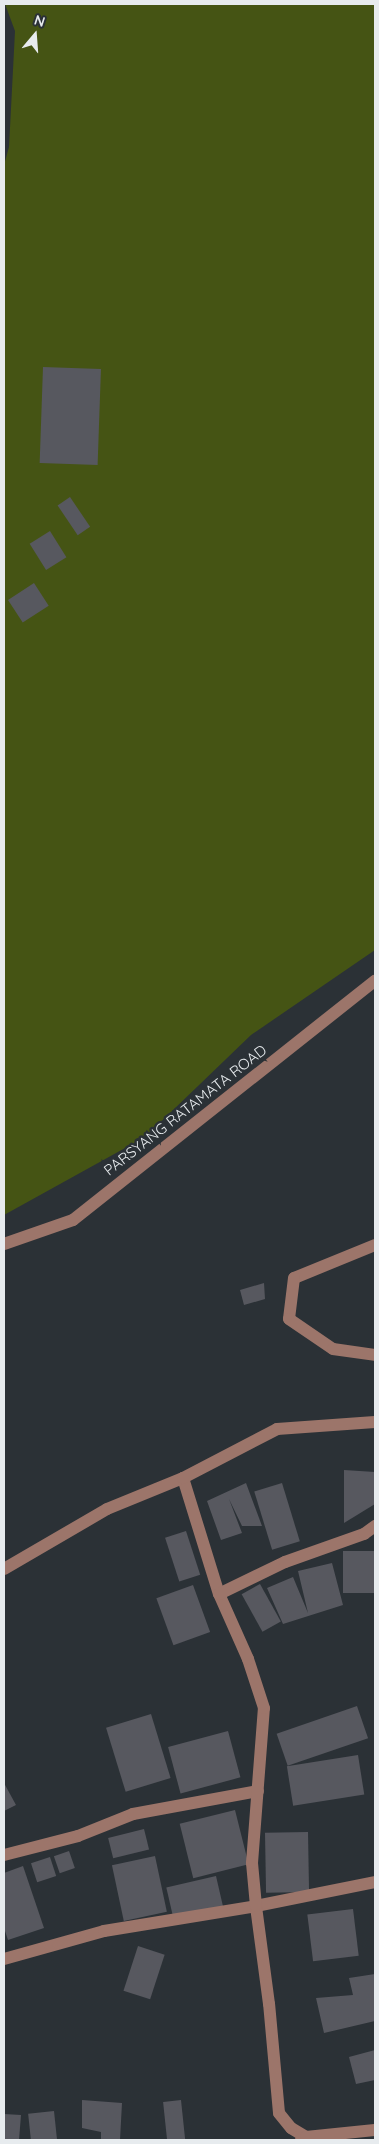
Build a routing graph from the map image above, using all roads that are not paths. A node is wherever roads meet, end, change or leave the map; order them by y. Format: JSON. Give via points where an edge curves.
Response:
{"nodes":[{"id":1,"x":375,"y":981,"type":"edge"},
{"id":2,"x":4,"y":1244,"type":"edge"},
{"id":3,"x":375,"y":1245,"type":"edge"},
{"id":4,"x":375,"y":1355,"type":"edge"},
{"id":5,"x":375,"y":1422,"type":"edge"},
{"id":6,"x":183,"y":1478,"type":"junction"},
{"id":7,"x":375,"y":1526,"type":"edge"},
{"id":8,"x":4,"y":1569,"type":"edge"},
{"id":9,"x":219,"y":1594,"type":"junction"},
{"id":10,"x":258,"y":1791,"type":"junction"},
{"id":11,"x":4,"y":1855,"type":"edge"},
{"id":12,"x":375,"y":1882,"type":"edge"},
{"id":13,"x":256,"y":1906,"type":"junction"},
{"id":14,"x":4,"y":1959,"type":"edge"},
{"id":15,"x":375,"y":2130,"type":"edge"},
{"id":16,"x":303,"y":2138,"type":"edge"}],
"edges":[{"from":1,"to":2,"type":"street","name":"PARSYANG RATAMATA ROAD","via":[[73,1220]]},
{"from":3,"to":4,"type":"street","via":[[294,1278],[289,1319],[333,1349]]},
{"from":5,"to":6,"type":"street","via":[[277,1429]]},
{"from":6,"to":8,"type":"street","via":[[107,1509]]},
{"from":6,"to":9,"type":"street"},
{"from":7,"to":9,"type":"street","via":[[364,1534],[285,1562]]},
{"from":9,"to":10,"type":"street","via":[[248,1659],[264,1708]]},
{"from":10,"to":11,"type":"street","via":[[134,1814],[78,1836]]},
{"from":10,"to":13,"type":"street","via":[[252,1863]]},
{"from":12,"to":13,"type":"street"},
{"from":13,"to":14,"type":"street","via":[[104,1931]]},
{"from":13,"to":16,"type":"street","via":[[269,2004],[278,2113]]},
{"from":15,"to":16,"type":"street"}]}
